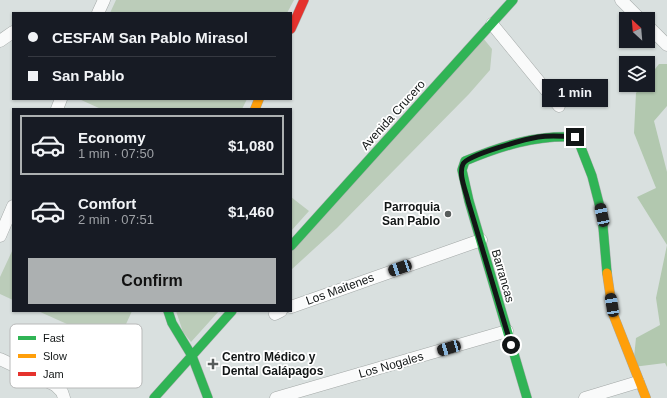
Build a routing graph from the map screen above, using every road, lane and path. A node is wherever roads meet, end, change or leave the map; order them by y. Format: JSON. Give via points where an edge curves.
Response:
{"nodes":[{"id":1,"x":104,"y":0,"type":"edge"},
{"id":2,"x":304,"y":0,"type":"edge"},
{"id":3,"x":513,"y":0,"type":"edge"},
{"id":4,"x":621,"y":0,"type":"edge"},
{"id":5,"x":98,"y":12,"type":"edge"},
{"id":6,"x":633,"y":12,"type":"edge"},
{"id":7,"x":492,"y":24,"type":"junction"},
{"id":8,"x":292,"y":27,"type":"edge"},
{"id":9,"x":12,"y":33,"type":"edge"},
{"id":10,"x":655,"y":33,"type":"edge"},
{"id":11,"x":0,"y":40,"type":"edge"},
{"id":12,"x":667,"y":45,"type":"edge"},
{"id":13,"x":559,"y":106,"type":"dead end"},
{"id":14,"x":8,"y":210,"type":"edge"},
{"id":15,"x":0,"y":236,"type":"edge"},
{"id":16,"x":480,"y":240,"type":"junction"},
{"id":17,"x":292,"y":245,"type":"edge"},
{"id":18,"x":292,"y":307,"type":"edge"},
{"id":19,"x":168,"y":312,"type":"edge"},
{"id":20,"x":231,"y":312,"type":"edge"},
{"id":21,"x":506,"y":331,"type":"junction"},
{"id":22,"x":192,"y":356,"type":"junction"},
{"id":23,"x":0,"y":359,"type":"edge"},
{"id":24,"x":10,"y":364,"type":"edge"},
{"id":25,"x":638,"y":382,"type":"junction"},
{"id":26,"x":58,"y":388,"type":"edge"},
{"id":27,"x":64,"y":398,"type":"edge"},
{"id":28,"x":154,"y":398,"type":"edge"},
{"id":29,"x":208,"y":398,"type":"edge"},
{"id":30,"x":276,"y":398,"type":"edge"},
{"id":31,"x":527,"y":398,"type":"edge"},
{"id":32,"x":585,"y":398,"type":"edge"},
{"id":33,"x":646,"y":398,"type":"edge"}],
"edges":[{"from":1,"to":5,"type":"street"},
{"from":2,"to":8,"type":"street"},
{"from":3,"to":7,"type":"street","name":"Avenida Crucero"},
{"from":4,"to":6,"type":"street"},
{"from":7,"to":13,"type":"street"},
{"from":7,"to":17,"type":"street","name":"Avenida Crucero"},
{"from":9,"to":11,"type":"street"},
{"from":10,"to":12,"type":"street"},
{"from":14,"to":15,"type":"street"},
{"from":16,"to":18,"type":"street","name":"Los Maitenes"},
{"from":16,"to":21,"type":"street","name":"Barrancas"},
{"from":16,"to":25,"type":"street","name":"Barrancas","via":[[463,180],[462,170],[465,161],[511,143],[540,136],[575,137],[585,154],[598,195],[613,314]]},
{"from":19,"to":22,"type":"street"},
{"from":20,"to":22,"type":"street"},
{"from":21,"to":30,"type":"street","name":"Los Nogales"},
{"from":21,"to":31,"type":"street","name":"Barrancas"},
{"from":22,"to":28,"type":"street"},
{"from":22,"to":29,"type":"street"},
{"from":23,"to":24,"type":"street"},
{"from":25,"to":32,"type":"street"},
{"from":25,"to":33,"type":"street"},
{"from":26,"to":27,"type":"street"}]}
